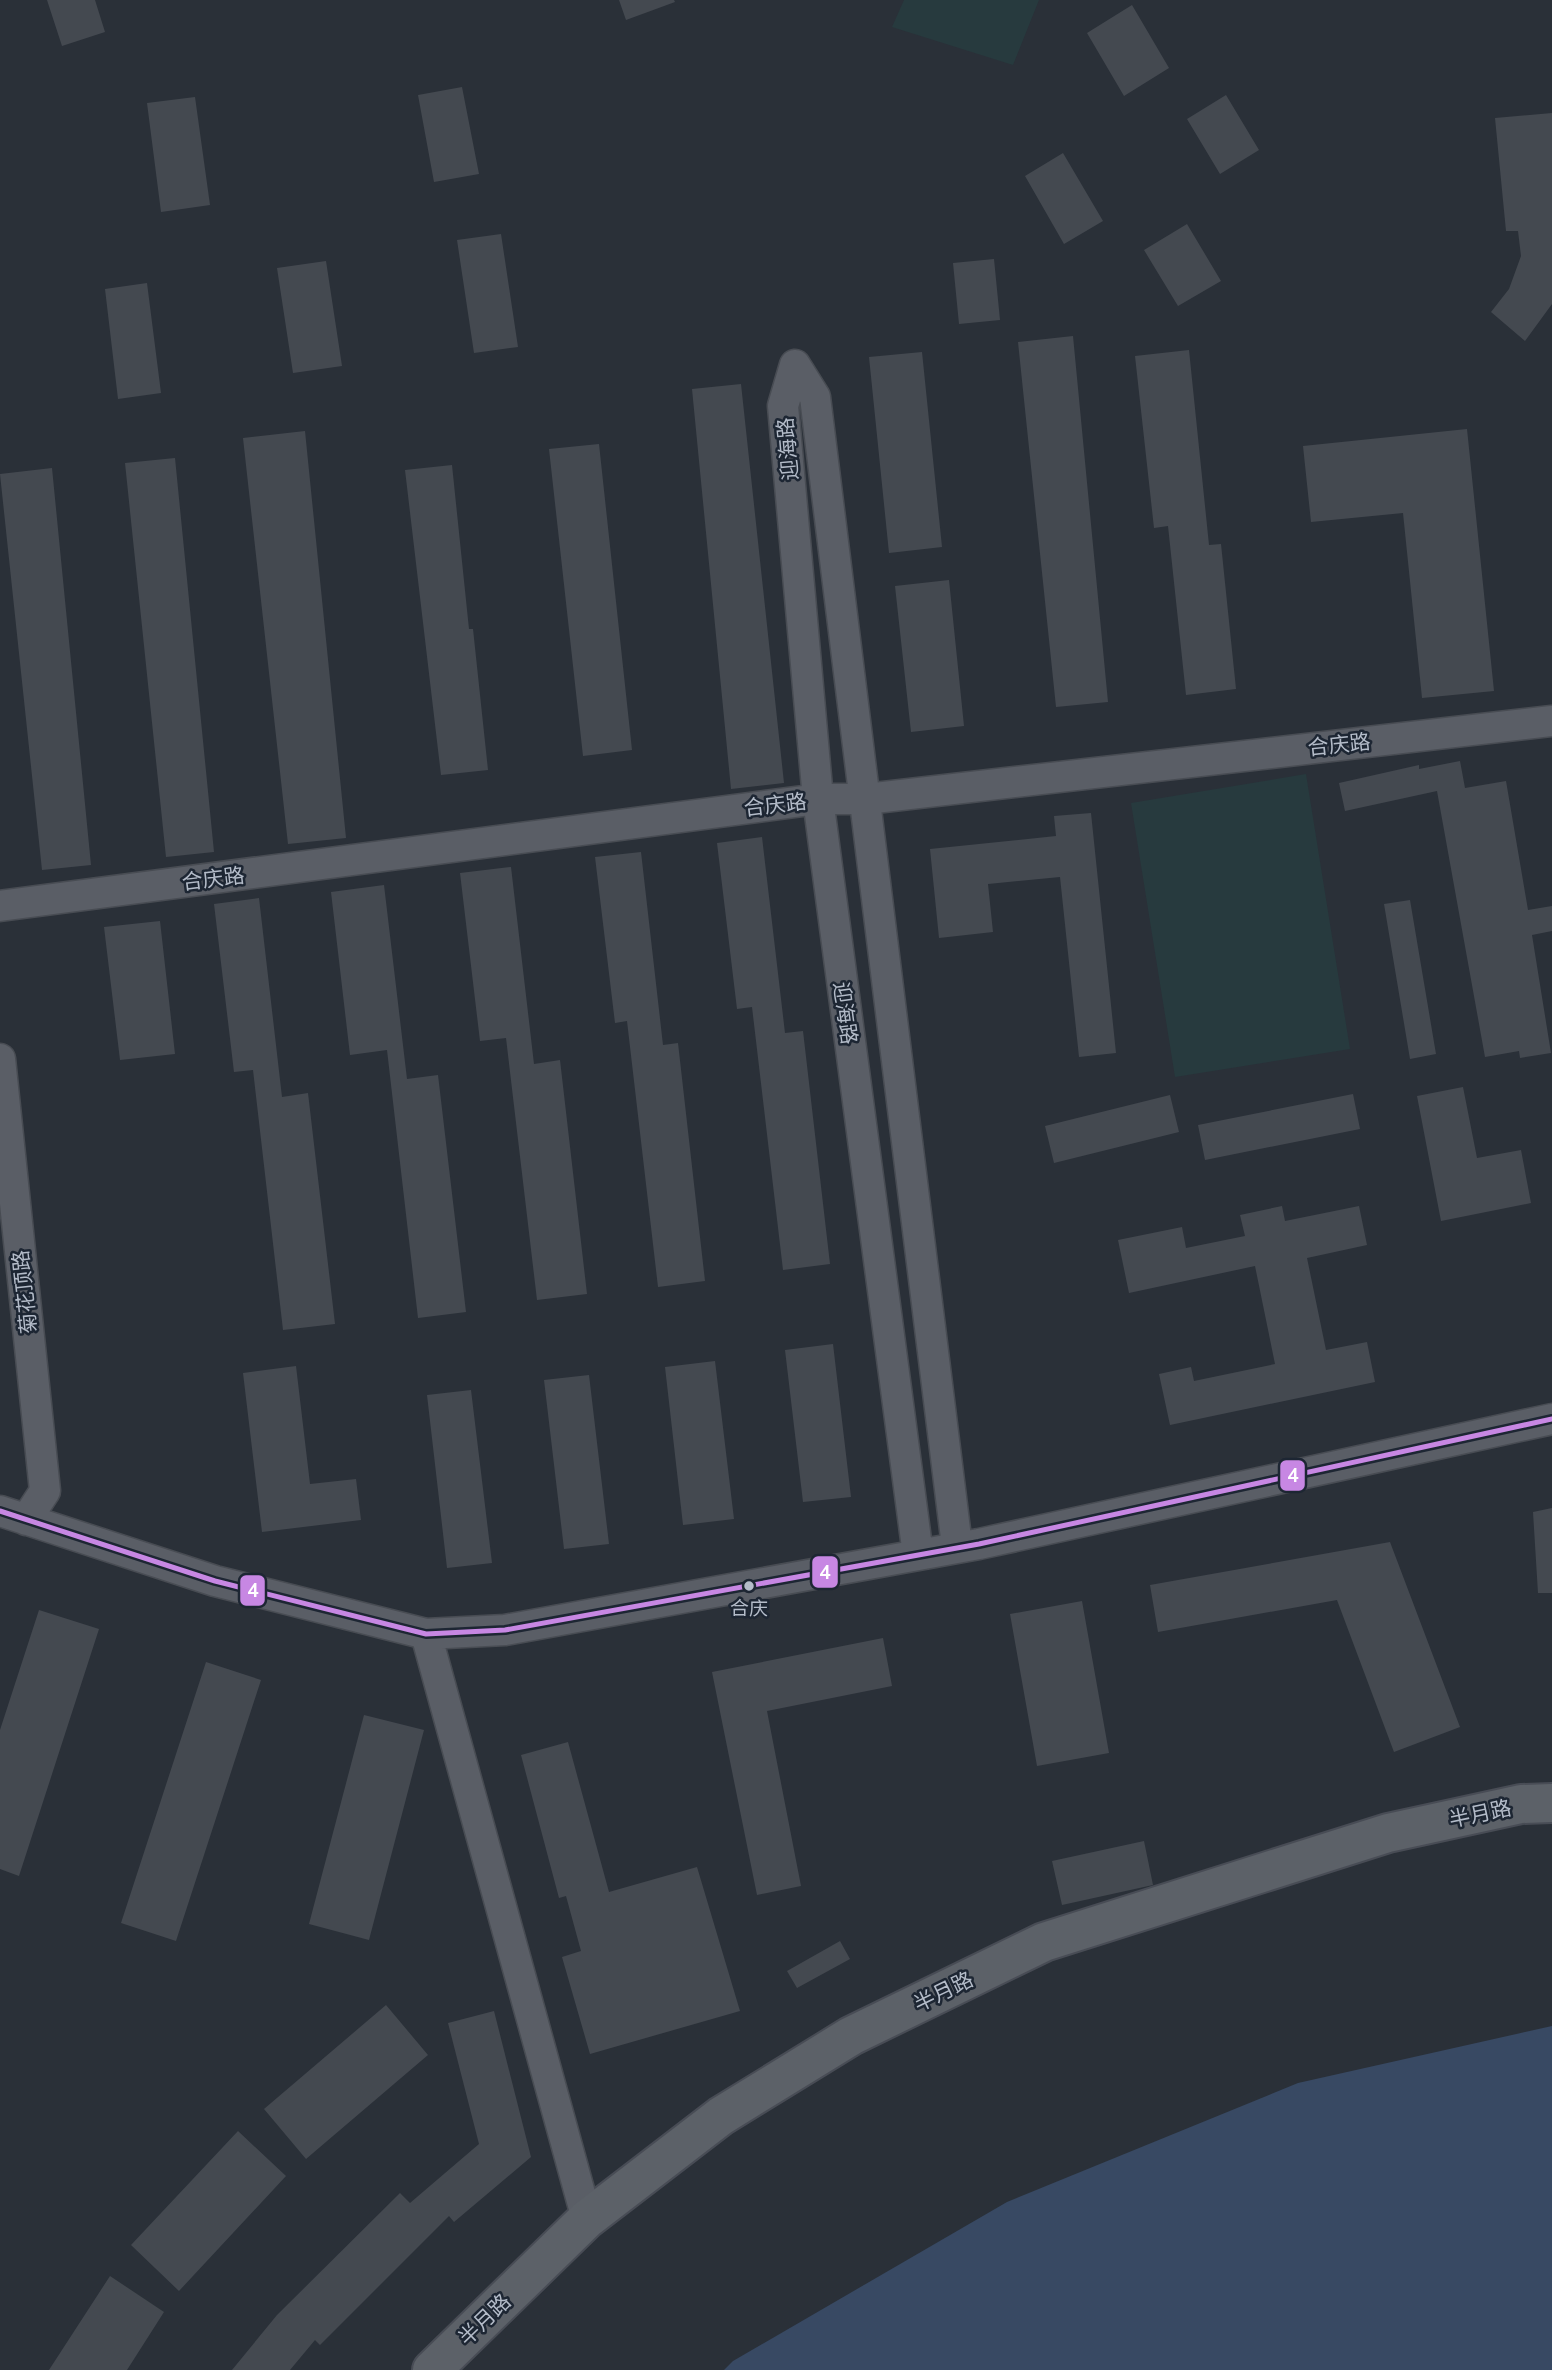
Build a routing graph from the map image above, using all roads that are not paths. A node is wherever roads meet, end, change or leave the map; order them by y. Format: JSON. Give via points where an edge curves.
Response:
{"nodes":[{"id":1,"x":1552,"y":721,"type":"edge"},
{"id":2,"x":818,"y":799,"type":"junction"},
{"id":3,"x":866,"y":799,"type":"junction"},
{"id":4,"x":0,"y":906,"type":"edge"},
{"id":5,"x":0,"y":1059,"type":"edge"},
{"id":6,"x":1552,"y":1419,"type":"edge"},
{"id":7,"x":13,"y":1516,"type":"edge"},
{"id":8,"x":957,"y":1546,"type":"junction"},
{"id":9,"x":918,"y":1555,"type":"junction"},
{"id":10,"x":426,"y":1634,"type":"junction"},
{"id":11,"x":1552,"y":1803,"type":"edge"},
{"id":12,"x":587,"y":2220,"type":"junction"},
{"id":13,"x":432,"y":2370,"type":"edge"}],
"edges":[{"from":1,"to":3,"type":"street","name":"合庆路"},
{"from":2,"to":3,"type":"street","name":"合庆路"},
{"from":2,"to":3,"type":"street","name":"迎海路","via":[[783,406],[795,365],[816,397]]},
{"from":2,"to":4,"type":"street","name":"合庆路"},
{"from":2,"to":9,"type":"street","name":"迎海路"},
{"from":3,"to":8,"type":"street","name":"迎海路"},
{"from":5,"to":7,"type":"street","name":"菊花顶路","via":[[45,1491]]},
{"from":6,"to":8,"type":"street"},
{"from":7,"to":10,"type":"street","via":[[215,1581]]},
{"from":8,"to":9,"type":"street"},
{"from":9,"to":10,"type":"street","via":[[505,1630]]},
{"from":10,"to":12,"type":"street"},
{"from":11,"to":12,"type":"main road","name":"半月路","via":[[1521,1804],[1388,1833],[1044,1942],[851,2036],[721,2116]]},
{"from":12,"to":13,"type":"main road","name":"半月路"}]}
